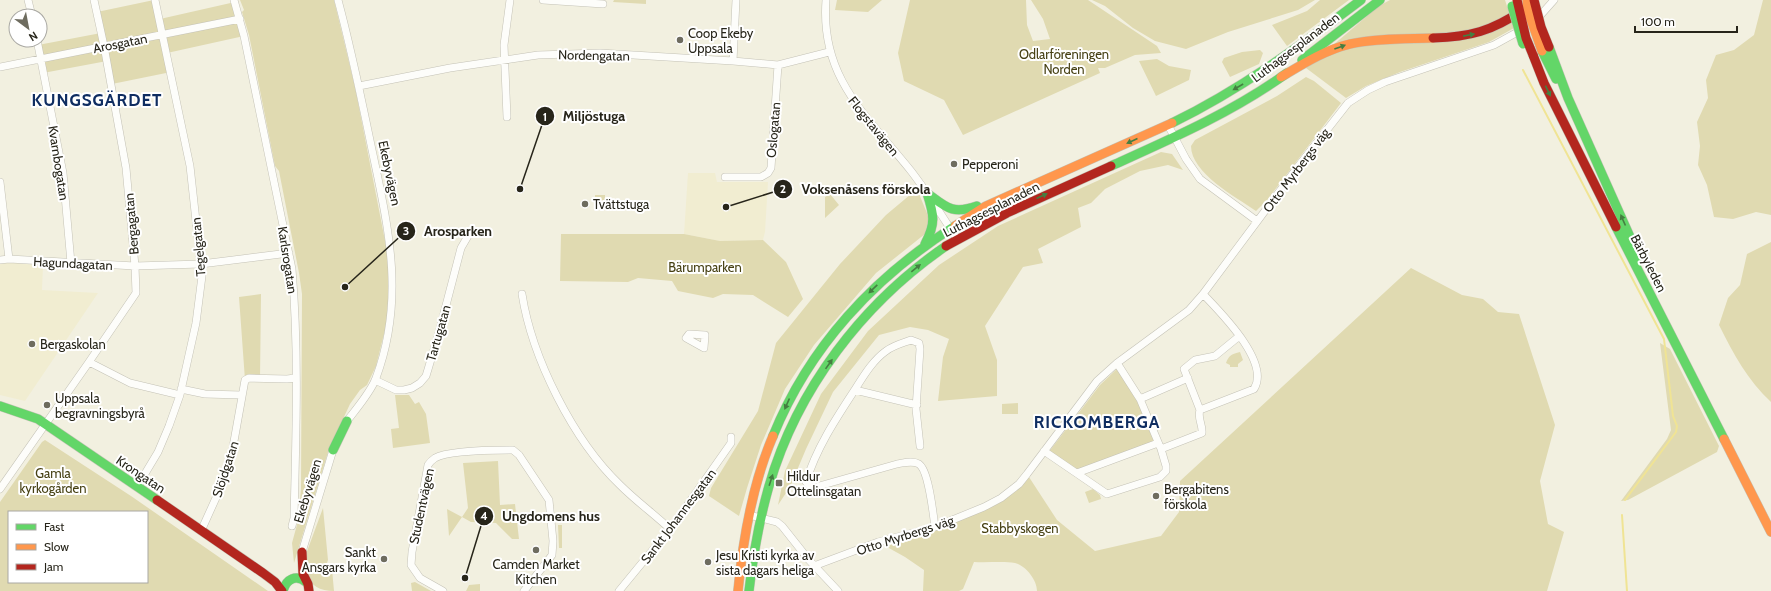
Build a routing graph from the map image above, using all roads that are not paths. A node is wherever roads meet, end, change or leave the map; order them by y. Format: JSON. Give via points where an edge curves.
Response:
{"nodes":[{"id":1,"x":94,"y":0,"type":"edge"},
{"id":2,"x":155,"y":0,"type":"edge"},
{"id":3,"x":234,"y":0,"type":"edge"},
{"id":4,"x":338,"y":0,"type":"edge"},
{"id":5,"x":510,"y":0,"type":"edge"},
{"id":6,"x":543,"y":0,"type":"edge"},
{"id":7,"x":736,"y":0,"type":"edge"},
{"id":8,"x":826,"y":0,"type":"edge"},
{"id":9,"x":1361,"y":0,"type":"edge"},
{"id":10,"x":1380,"y":0,"type":"edge"},
{"id":11,"x":1527,"y":0,"type":"edge"},
{"id":12,"x":1533,"y":0,"type":"edge"},
{"id":13,"x":1554,"y":0,"type":"edge"},
{"id":14,"x":1513,"y":2,"type":"edge"},
{"id":15,"x":603,"y":4,"type":"dead end"},
{"id":16,"x":240,"y":19,"type":"junction"},
{"id":17,"x":163,"y":35,"type":"junction"},
{"id":18,"x":104,"y":46,"type":"junction"},
{"id":19,"x":39,"y":48,"type":"edge"},
{"id":20,"x":1545,"y":49,"type":"junction"},
{"id":21,"x":830,"y":52,"type":"junction"},
{"id":22,"x":41,"y":59,"type":"junction"},
{"id":23,"x":504,"y":59,"type":"junction"},
{"id":24,"x":733,"y":61,"type":"junction"},
{"id":25,"x":778,"y":65,"type":"junction"},
{"id":26,"x":0,"y":67,"type":"edge"},
{"id":27,"x":1281,"y":77,"type":"junction"},
{"id":28,"x":359,"y":86,"type":"junction"},
{"id":29,"x":507,"y":117,"type":"dead end"},
{"id":30,"x":1168,"y":125,"type":"junction"},
{"id":31,"x":1175,"y":138,"type":"junction"},
{"id":32,"x":725,"y":177,"type":"dead end"},
{"id":33,"x":1044,"y":180,"type":"junction"},
{"id":34,"x":0,"y":182,"type":"edge"},
{"id":35,"x":928,"y":193,"type":"junction"},
{"id":36,"x":1257,"y":221,"type":"junction"},
{"id":37,"x":950,"y":228,"type":"junction"},
{"id":38,"x":468,"y":236,"type":"dead end"},
{"id":39,"x":957,"y":239,"type":"junction"},
{"id":40,"x":924,"y":246,"type":"junction"},
{"id":41,"x":289,"y":253,"type":"junction"},
{"id":42,"x":9,"y":259,"type":"junction"},
{"id":43,"x":0,"y":260,"type":"edge"},
{"id":44,"x":71,"y":263,"type":"junction"},
{"id":45,"x":201,"y":264,"type":"junction"},
{"id":46,"x":135,"y":266,"type":"junction"},
{"id":47,"x":522,"y":294,"type":"dead end"},
{"id":48,"x":1203,"y":294,"type":"junction"},
{"id":49,"x":1240,"y":338,"type":"junction"},
{"id":50,"x":89,"y":362,"type":"junction"},
{"id":51,"x":1117,"y":363,"type":"junction"},
{"id":52,"x":295,"y":378,"type":"junction"},
{"id":53,"x":1188,"y":378,"type":"junction"},
{"id":54,"x":375,"y":380,"type":"junction"},
{"id":55,"x":855,"y":390,"type":"junction"},
{"id":56,"x":180,"y":392,"type":"junction"},
{"id":57,"x":241,"y":395,"type":"junction"},
{"id":58,"x":1140,"y":399,"type":"junction"},
{"id":59,"x":917,"y":405,"type":"junction"},
{"id":60,"x":0,"y":406,"type":"edge"},
{"id":61,"x":1200,"y":410,"type":"junction"},
{"id":62,"x":347,"y":421,"type":"joint"},
{"id":63,"x":45,"y":424,"type":"junction"},
{"id":64,"x":731,"y":437,"type":"dead end"},
{"id":65,"x":920,"y":446,"type":"dead end"},
{"id":66,"x":1160,"y":446,"type":"junction"},
{"id":67,"x":333,"y":450,"type":"joint"},
{"id":68,"x":1044,"y":451,"type":"junction"},
{"id":69,"x":1077,"y":473,"type":"junction"},
{"id":70,"x":0,"y":476,"type":"edge"},
{"id":71,"x":6,"y":480,"type":"junction"},
{"id":72,"x":137,"y":486,"type":"junction"},
{"id":73,"x":0,"y":489,"type":"edge"},
{"id":74,"x":749,"y":515,"type":"junction"},
{"id":75,"x":761,"y":518,"type":"junction"},
{"id":76,"x":1771,"y":519,"type":"edge"},
{"id":77,"x":292,"y":526,"type":"dead end"},
{"id":78,"x":935,"y":527,"type":"junction"},
{"id":79,"x":670,"y":529,"type":"junction"},
{"id":80,"x":201,"y":531,"type":"junction"},
{"id":81,"x":1771,"y":532,"type":"edge"},
{"id":82,"x":302,"y":552,"type":"junction"},
{"id":83,"x":814,"y":566,"type":"junction"},
{"id":84,"x":263,"y":573,"type":"junction"},
{"id":85,"x":290,"y":579,"type":"junction"},
{"id":86,"x":309,"y":588,"type":"edge"},
{"id":87,"x":283,"y":591,"type":"edge"},
{"id":88,"x":443,"y":591,"type":"edge"},
{"id":89,"x":524,"y":591,"type":"edge"},
{"id":90,"x":619,"y":591,"type":"edge"},
{"id":91,"x":738,"y":591,"type":"edge"},
{"id":92,"x":749,"y":591,"type":"edge"},
{"id":93,"x":838,"y":591,"type":"edge"}],
"edges":[{"from":1,"to":18,"type":"street","name":"Bergagatan"},
{"from":2,"to":17,"type":"street","name":"Tegelgatan"},
{"from":3,"to":16,"type":"street","name":"Karlsrogatan"},
{"from":4,"to":28,"type":"street","name":"Ekebyvägen"},
{"from":5,"to":23,"type":"street"},
{"from":6,"to":15,"type":"street"},
{"from":7,"to":24,"type":"street"},
{"from":8,"to":21,"type":"street","name":"Flogstavägen","via":[[825,26]]},
{"from":9,"to":30,"type":"main road","name":"Luthagsesplanaden","one_way":true,"via":[[1256,77]]},
{"from":10,"to":27,"type":"main road","name":"Luthagsesplanaden"},
{"from":11,"to":20,"type":"main road","bridge":true,"via":[[1528,11]]},
{"from":12,"to":20,"type":"main road","name":"Bärbyleden","bridge":true},
{"from":27,"to":12,"type":"main road","one_way":true,"via":[[1348,44],[1376,40],[1469,36],[1492,29],[1521,11]]},
{"from":13,"to":36,"type":"street","name":"Otto Myrbergs väg","via":[[1538,19],[1515,34],[1494,44],[1385,82],[1348,103]]},
{"from":14,"to":81,"type":"main road","name":"Bärbyleden","one_way":true,"bridge":true,"via":[[1530,56]]},
{"from":16,"to":17,"type":"street","name":"Arosgatan"},
{"from":16,"to":41,"type":"street","name":"Karlsrogatan"},
{"from":17,"to":18,"type":"street","name":"Arosgatan"},
{"from":17,"to":45,"type":"street","name":"Tegelgatan","via":[[190,166]]},
{"from":18,"to":22,"type":"street","name":"Arosgatan"},
{"from":18,"to":46,"type":"street","name":"Bergagatan","via":[[126,168]]},
{"from":19,"to":22,"type":"street","name":"Kvarnbogatan"},
{"from":76,"to":20,"type":"main road","name":"Bärbyleden","one_way":true,"via":[[1662,306]]},
{"from":21,"to":25,"type":"street","name":"Nordengatan"},
{"from":21,"to":35,"type":"street","name":"Flogstavägen","via":[[852,99]]},
{"from":22,"to":26,"type":"street","name":"Arosgatan"},
{"from":22,"to":44,"type":"street","name":"Kvarnbogatan","via":[[63,173]]},
{"from":23,"to":24,"type":"street","name":"Nordengatan","via":[[586,53]]},
{"from":23,"to":28,"type":"street","name":"Nordengatan"},
{"from":23,"to":29,"type":"street"},
{"from":24,"to":25,"type":"street","name":"Nordengatan"},
{"from":25,"to":32,"type":"street","name":"Oslogatan","via":[[771,168],[761,177]]},
{"from":27,"to":31,"type":"main road","name":"Luthagsesplanaden","via":[[1214,118]]},
{"from":28,"to":54,"type":"street","name":"Ekebyvägen","via":[[392,256],[390,322]]},
{"from":30,"to":31,"type":"street"},
{"from":30,"to":33,"type":"main road","name":"Luthagsesplanaden","one_way":true},
{"from":31,"to":36,"type":"street","via":[[1200,179]]},
{"from":39,"to":31,"type":"main road","name":"Luthagsesplanaden","one_way":true,"via":[[1016,208]]},
{"from":33,"to":35,"type":"main road","via":[[957,212]]},
{"from":33,"to":37,"type":"main road","name":"Luthagsesplanaden","via":[[984,207]]},
{"from":34,"to":42,"type":"street"},
{"from":35,"to":37,"type":"street","name":"Flogstavägen"},
{"from":35,"to":40,"type":"main road","via":[[935,220]]},
{"from":36,"to":48,"type":"street","name":"Otto Myrbergs väg"},
{"from":37,"to":39,"type":"street","name":"Flogstavägen"},
{"from":37,"to":40,"type":"main road","name":"Luthagsesplanaden"},
{"from":38,"to":54,"type":"street","name":"Tartugatan","via":[[461,248],[426,376],[420,383],[404,390],[396,390]]},
{"from":75,"to":39,"type":"main road","name":"Luthagsesplanaden","one_way":true,"via":[[769,486],[787,437],[826,368],[858,325],[901,280]]},
{"from":40,"to":74,"type":"main road","name":"Luthagsesplanaden","one_way":true,"via":[[898,265],[864,297],[832,334],[790,397],[759,474]]},
{"from":41,"to":45,"type":"street","name":"Hagundagatan"},
{"from":41,"to":52,"type":"street","name":"Karlsrogatan","via":[[294,293]]},
{"from":42,"to":43,"type":"street","name":"Hagundagatan"},
{"from":42,"to":44,"type":"street","name":"Hagundagatan"},
{"from":44,"to":46,"type":"street","name":"Hagundagatan"},
{"from":45,"to":46,"type":"street","name":"Hagundagatan"},
{"from":45,"to":56,"type":"street","name":"Tegelgatan","via":[[196,324]]},
{"from":46,"to":50,"type":"street","name":"Bergagatan","via":[[136,292]]},
{"from":47,"to":79,"type":"street","via":[[535,345],[573,425],[596,459],[620,485]]},
{"from":48,"to":49,"type":"street"},
{"from":48,"to":51,"type":"street","name":"Otto Myrbergs väg","via":[[1189,310]]},
{"from":49,"to":53,"type":"street","via":[[1215,356],[1189,363],[1184,368]]},
{"from":49,"to":61,"type":"street","via":[[1253,357],[1258,382],[1254,389]]},
{"from":50,"to":56,"type":"street","via":[[130,384]]},
{"from":50,"to":63,"type":"street","name":"Bergagatan"},
{"from":51,"to":58,"type":"street"},
{"from":51,"to":68,"type":"street","name":"Otto Myrbergs väg","via":[[1097,382]]},
{"from":52,"to":57,"type":"street","name":"Slöjdgatan","via":[[249,378],[245,380]]},
{"from":52,"to":77,"type":"street","name":"Karlsrogatan"},
{"from":53,"to":58,"type":"street"},
{"from":53,"to":61,"type":"street"},
{"from":54,"to":62,"type":"street","name":"Ekebyvägen"},
{"from":55,"to":59,"type":"street"},
{"from":55,"to":59,"type":"street","via":[[869,369],[886,351],[912,340],[919,343],[920,350]]},
{"from":55,"to":78,"type":"street","via":[[836,418],[814,459],[806,482],[812,488],[897,464],[919,464],[927,480]]},
{"from":56,"to":57,"type":"street"},
{"from":56,"to":72,"type":"street","name":"Tegelgatan","via":[[158,452]]},
{"from":57,"to":80,"type":"street","name":"Slöjdgatan","via":[[231,458]]},
{"from":58,"to":66,"type":"street"},
{"from":59,"to":65,"type":"street"},
{"from":60,"to":63,"type":"main road","name":"Krongatan","via":[[38,419]]},
{"from":61,"to":66,"type":"street","via":[[1198,415],[1202,433]]},
{"from":62,"to":67,"type":"main road","name":"Ekebyvägen"},
{"from":63,"to":71,"type":"street","name":"Bergagatan"},
{"from":63,"to":72,"type":"main road","name":"Krongatan"},
{"from":64,"to":79,"type":"street","name":"Sankt Johannesgatan","via":[[731,443]]},
{"from":66,"to":69,"type":"street"},
{"from":66,"to":69,"type":"street","via":[[1166,466],[1166,471],[1160,477],[1107,494]]},
{"from":67,"to":82,"type":"street","name":"Ekebyvägen"},
{"from":68,"to":69,"type":"street"},
{"from":68,"to":78,"type":"street","name":"Otto Myrbergs väg","via":[[1019,484],[1002,498]]},
{"from":70,"to":71,"type":"street"},
{"from":71,"to":73,"type":"street","name":"Bergagatan"},
{"from":72,"to":80,"type":"main road","name":"Krongatan"},
{"from":74,"to":75,"type":"street"},
{"from":74,"to":91,"type":"main road","name":"Luthagsesplanaden"},
{"from":75,"to":83,"type":"street","via":[[782,526]]},
{"from":75,"to":92,"type":"main road","name":"Luthagsesplanaden"},
{"from":78,"to":83,"type":"street","name":"Otto Myrbergs väg","via":[[878,542]]},
{"from":79,"to":90,"type":"street","name":"Sankt Johannesgatan"},
{"from":80,"to":84,"type":"main road","name":"Krongatan"},
{"from":82,"to":85,"type":"main road","name":"Ekebyvägen"},
{"from":82,"to":86,"type":"main road","name":"Ekebyvägen","via":[[303,574]]},
{"from":83,"to":93,"type":"street"},
{"from":84,"to":85,"type":"main road","name":"Krongatan"},
{"from":84,"to":87,"type":"main road","name":"Krongatan"},
{"from":85,"to":86,"type":"main road","name":"Krongatan","via":[[300,577]]},
{"from":85,"to":87,"type":"main road","name":"Ekebyvägen"},
{"from":88,"to":89,"type":"street","name":"Studentvägen","via":[[420,579],[411,565],[428,465],[433,459],[442,456],[513,450],[548,497],[552,523],[552,555]]}]}
